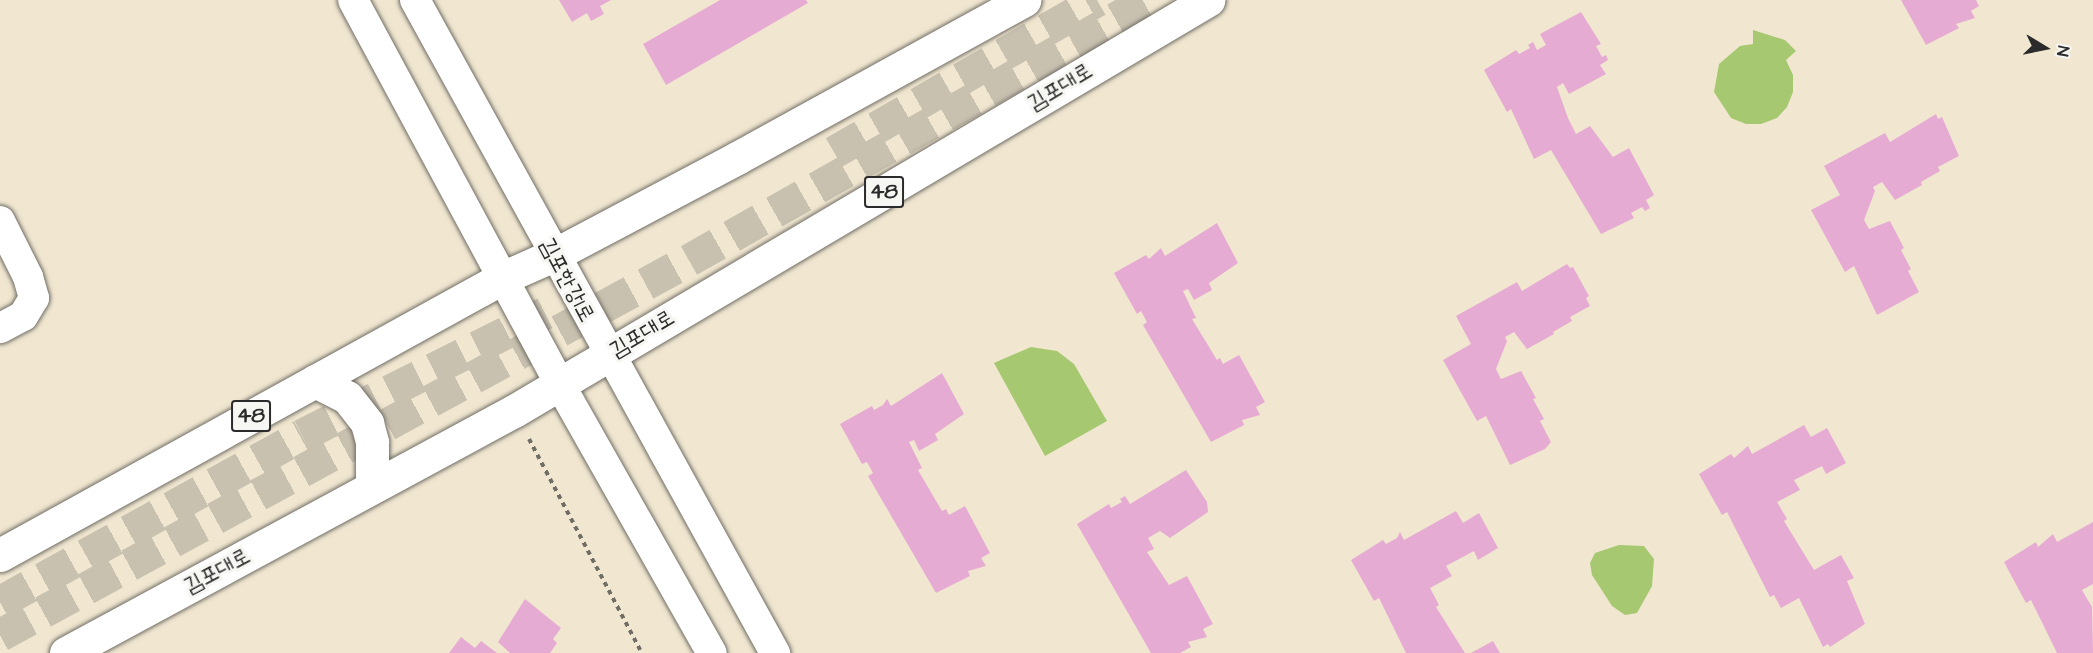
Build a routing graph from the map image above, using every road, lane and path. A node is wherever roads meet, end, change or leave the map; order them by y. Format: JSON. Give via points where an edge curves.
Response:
{"nodes":[{"id":1,"x":352,"y":0,"type":"edge"},
{"id":2,"x":415,"y":0,"type":"edge"},
{"id":3,"x":1023,"y":0,"type":"edge"},
{"id":4,"x":1208,"y":0,"type":"edge"},
{"id":5,"x":0,"y":222,"type":"edge"},
{"id":6,"x":554,"y":255,"type":"junction"},
{"id":7,"x":502,"y":278,"type":"junction"},
{"id":8,"x":0,"y":328,"type":"edge"},
{"id":9,"x":607,"y":354,"type":"junction"},
{"id":10,"x":315,"y":381,"type":"junction"},
{"id":11,"x":559,"y":383,"type":"junction"},
{"id":12,"x":514,"y":411,"type":"junction"},
{"id":13,"x":372,"y":488,"type":"junction"},
{"id":14,"x":0,"y":555,"type":"edge"},
{"id":15,"x":66,"y":653,"type":"edge"},
{"id":16,"x":642,"y":653,"type":"edge"},
{"id":17,"x":712,"y":653,"type":"edge"},
{"id":18,"x":775,"y":653,"type":"edge"}],
"edges":[{"from":1,"to":7,"type":"street"},
{"from":2,"to":6,"type":"street","name":"김포한강1로"},
{"from":3,"to":6,"type":"main road","number":"48"},
{"from":4,"to":9,"type":"main road","name":"김포대로","number":"48"},
{"from":5,"to":8,"type":"street","via":[[34,298],[23,316]]},
{"from":6,"to":7,"type":"main road","number":"48"},
{"from":6,"to":9,"type":"street","name":"김포한강1로"},
{"from":7,"to":10,"type":"main road","number":"48"},
{"from":7,"to":11,"type":"street"},
{"from":9,"to":11,"type":"main road","name":"김포대로","number":"48"},
{"from":9,"to":18,"type":"street","name":"김포한강1로"},
{"from":10,"to":13,"type":"main road","via":[[347,397],[367,423],[372,442]]},
{"from":10,"to":14,"type":"main road","number":"48"},
{"from":11,"to":12,"type":"main road","name":"김포대로","number":"48"},
{"from":11,"to":17,"type":"street"},
{"from":12,"to":13,"type":"main road","name":"김포대로","number":"48"},
{"from":12,"to":16,"type":"path"},
{"from":13,"to":15,"type":"main road","name":"김포대로","number":"48"}]}
